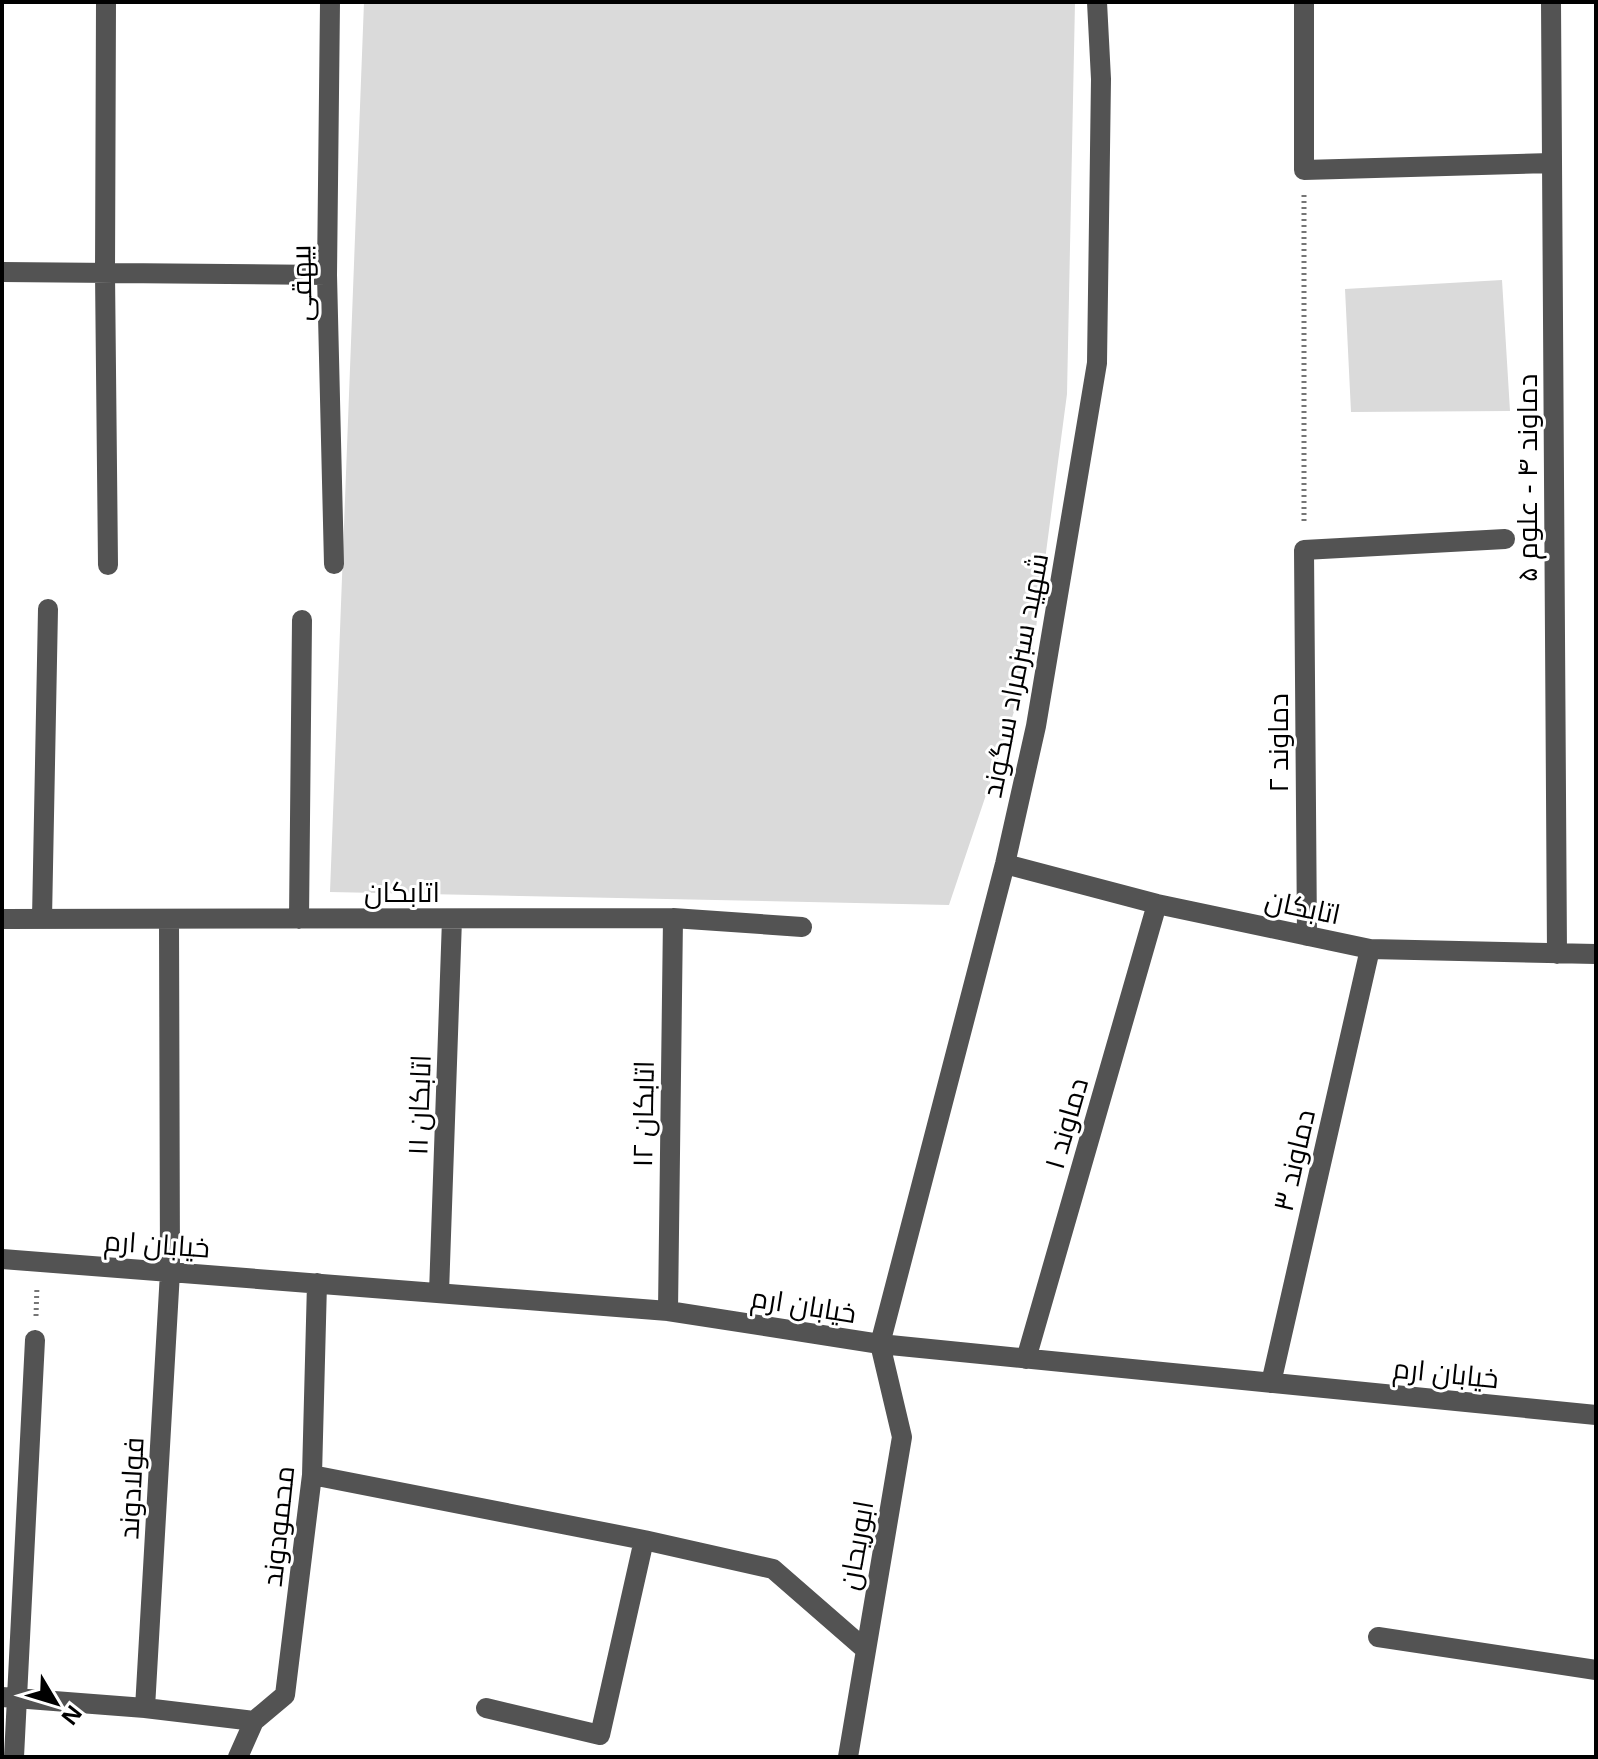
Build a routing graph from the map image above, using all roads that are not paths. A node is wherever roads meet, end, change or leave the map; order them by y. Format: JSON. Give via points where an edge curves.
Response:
{"nodes":[{"id":1,"x":106,"y":2,"type":"edge"},
{"id":2,"x":330,"y":2,"type":"edge"},
{"id":3,"x":1097,"y":2,"type":"edge"},
{"id":4,"x":1304,"y":2,"type":"edge"},
{"id":5,"x":1551,"y":2,"type":"edge"},
{"id":6,"x":1551,"y":163,"type":"junction"},
{"id":7,"x":2,"y":272,"type":"edge"},
{"id":8,"x":105,"y":273,"type":"junction"},
{"id":9,"x":327,"y":275,"type":"junction"},
{"id":10,"x":1505,"y":539,"type":"dead end"},
{"id":11,"x":334,"y":564,"type":"dead end"},
{"id":12,"x":108,"y":565,"type":"dead end"},
{"id":13,"x":48,"y":609,"type":"dead end"},
{"id":14,"x":302,"y":620,"type":"dead end"},
{"id":15,"x":1005,"y":864,"type":"junction"},
{"id":16,"x":1157,"y":904,"type":"junction"},
{"id":17,"x":673,"y":918,"type":"junction"},
{"id":18,"x":2,"y":919,"type":"edge"},
{"id":19,"x":42,"y":919,"type":"junction"},
{"id":20,"x":169,"y":919,"type":"junction"},
{"id":21,"x":299,"y":919,"type":"junction"},
{"id":22,"x":452,"y":919,"type":"junction"},
{"id":23,"x":802,"y":927,"type":"dead end"},
{"id":24,"x":1307,"y":936,"type":"junction"},
{"id":25,"x":1370,"y":949,"type":"junction"},
{"id":26,"x":1557,"y":954,"type":"junction"},
{"id":27,"x":1596,"y":954,"type":"edge"},
{"id":28,"x":2,"y":1259,"type":"edge"},
{"id":29,"x":170,"y":1272,"type":"junction"},
{"id":30,"x":317,"y":1283,"type":"junction"},
{"id":31,"x":439,"y":1293,"type":"junction"},
{"id":32,"x":668,"y":1311,"type":"junction"},
{"id":33,"x":35,"y":1340,"type":"road end"},
{"id":34,"x":880,"y":1344,"type":"junction"},
{"id":35,"x":1026,"y":1359,"type":"junction"},
{"id":36,"x":1271,"y":1383,"type":"junction"},
{"id":37,"x":1596,"y":1415,"type":"edge"},
{"id":38,"x":312,"y":1475,"type":"junction"},
{"id":39,"x":644,"y":1540,"type":"junction"},
{"id":40,"x":1378,"y":1637,"type":"dead end"},
{"id":41,"x":866,"y":1650,"type":"junction"},
{"id":42,"x":1596,"y":1670,"type":"edge"},
{"id":43,"x":10,"y":1697,"type":"edge"},
{"id":44,"x":145,"y":1708,"type":"junction"},
{"id":45,"x":486,"y":1708,"type":"dead end"},
{"id":46,"x":254,"y":1721,"type":"junction"},
{"id":47,"x":14,"y":1757,"type":"edge"},
{"id":48,"x":238,"y":1757,"type":"edge"},
{"id":49,"x":848,"y":1757,"type":"edge"}],
"edges":[{"from":1,"to":8,"type":"street"},
{"from":2,"to":9,"type":"street","name":"بیهقی"},
{"from":3,"to":15,"type":"street","name":"شهید سبزمراد سگوند","via":[[1097,363],[1036,726]]},
{"from":4,"to":6,"type":"street","via":[[1304,170]]},
{"from":5,"to":6,"type":"street","name":"دماوند ۴ - علوم ۵"},
{"from":6,"to":26,"type":"street","name":"دماوند ۴ - علوم ۵"},
{"from":7,"to":8,"type":"street"},
{"from":8,"to":9,"type":"street"},
{"from":8,"to":12,"type":"street"},
{"from":9,"to":11,"type":"street","name":"بیهقی"},
{"from":10,"to":24,"type":"street","name":"دماوند ۲","via":[[1304,550]]},
{"from":13,"to":19,"type":"street"},
{"from":14,"to":21,"type":"street"},
{"from":15,"to":16,"type":"street","name":"اتابکان"},
{"from":15,"to":34,"type":"street","name":"شهید سبزمراد سگوند"},
{"from":16,"to":24,"type":"street","name":"اتابکان"},
{"from":16,"to":35,"type":"street","name":"دماوند ۱"},
{"from":17,"to":22,"type":"street","name":"اتابکان"},
{"from":17,"to":23,"type":"street","name":"اتابکان"},
{"from":17,"to":32,"type":"street","name":"اتابکان ۱۲"},
{"from":18,"to":19,"type":"street","name":"اتابکان"},
{"from":19,"to":20,"type":"street","name":"اتابکان"},
{"from":20,"to":21,"type":"street","name":"اتابکان"},
{"from":20,"to":29,"type":"street","name":"فولادوند"},
{"from":21,"to":22,"type":"street","name":"اتابکان"},
{"from":22,"to":31,"type":"street","name":"اتابکان ۱۱"},
{"from":24,"to":25,"type":"street","name":"اتابکان"},
{"from":25,"to":26,"type":"street","name":"اتابکان"},
{"from":25,"to":36,"type":"street","name":"دماوند ۳"},
{"from":26,"to":27,"type":"street","name":"اتابکان"},
{"from":28,"to":29,"type":"street","name":"خیابان ارم"},
{"from":29,"to":30,"type":"street","name":"خیابان ارم"},
{"from":29,"to":44,"type":"street","name":"فولادوند"},
{"from":30,"to":31,"type":"street","name":"خیابان ارم"},
{"from":30,"to":38,"type":"street","name":"محمودوند"},
{"from":31,"to":32,"type":"street","name":"خیابان ارم"},
{"from":32,"to":34,"type":"street","name":"خیابان ارم"},
{"from":33,"to":43,"type":"street"},
{"from":34,"to":35,"type":"street","name":"خیابان ارم"},
{"from":34,"to":41,"type":"street","name":"ابوریحان","via":[[902,1437]]},
{"from":35,"to":36,"type":"street","name":"خیابان ارم"},
{"from":36,"to":37,"type":"street","name":"خیابان ارم"},
{"from":38,"to":39,"type":"street"},
{"from":38,"to":46,"type":"street","name":"محمودوند","via":[[285,1695]]},
{"from":39,"to":41,"type":"street","via":[[773,1569]]},
{"from":39,"to":45,"type":"street","via":[[600,1735]]},
{"from":40,"to":42,"type":"street"},
{"from":41,"to":49,"type":"street","name":"ابوریحان"},
{"from":43,"to":44,"type":"street"},
{"from":43,"to":47,"type":"street"},
{"from":44,"to":46,"type":"street"},
{"from":46,"to":48,"type":"street","name":"محمودوند"}]}
